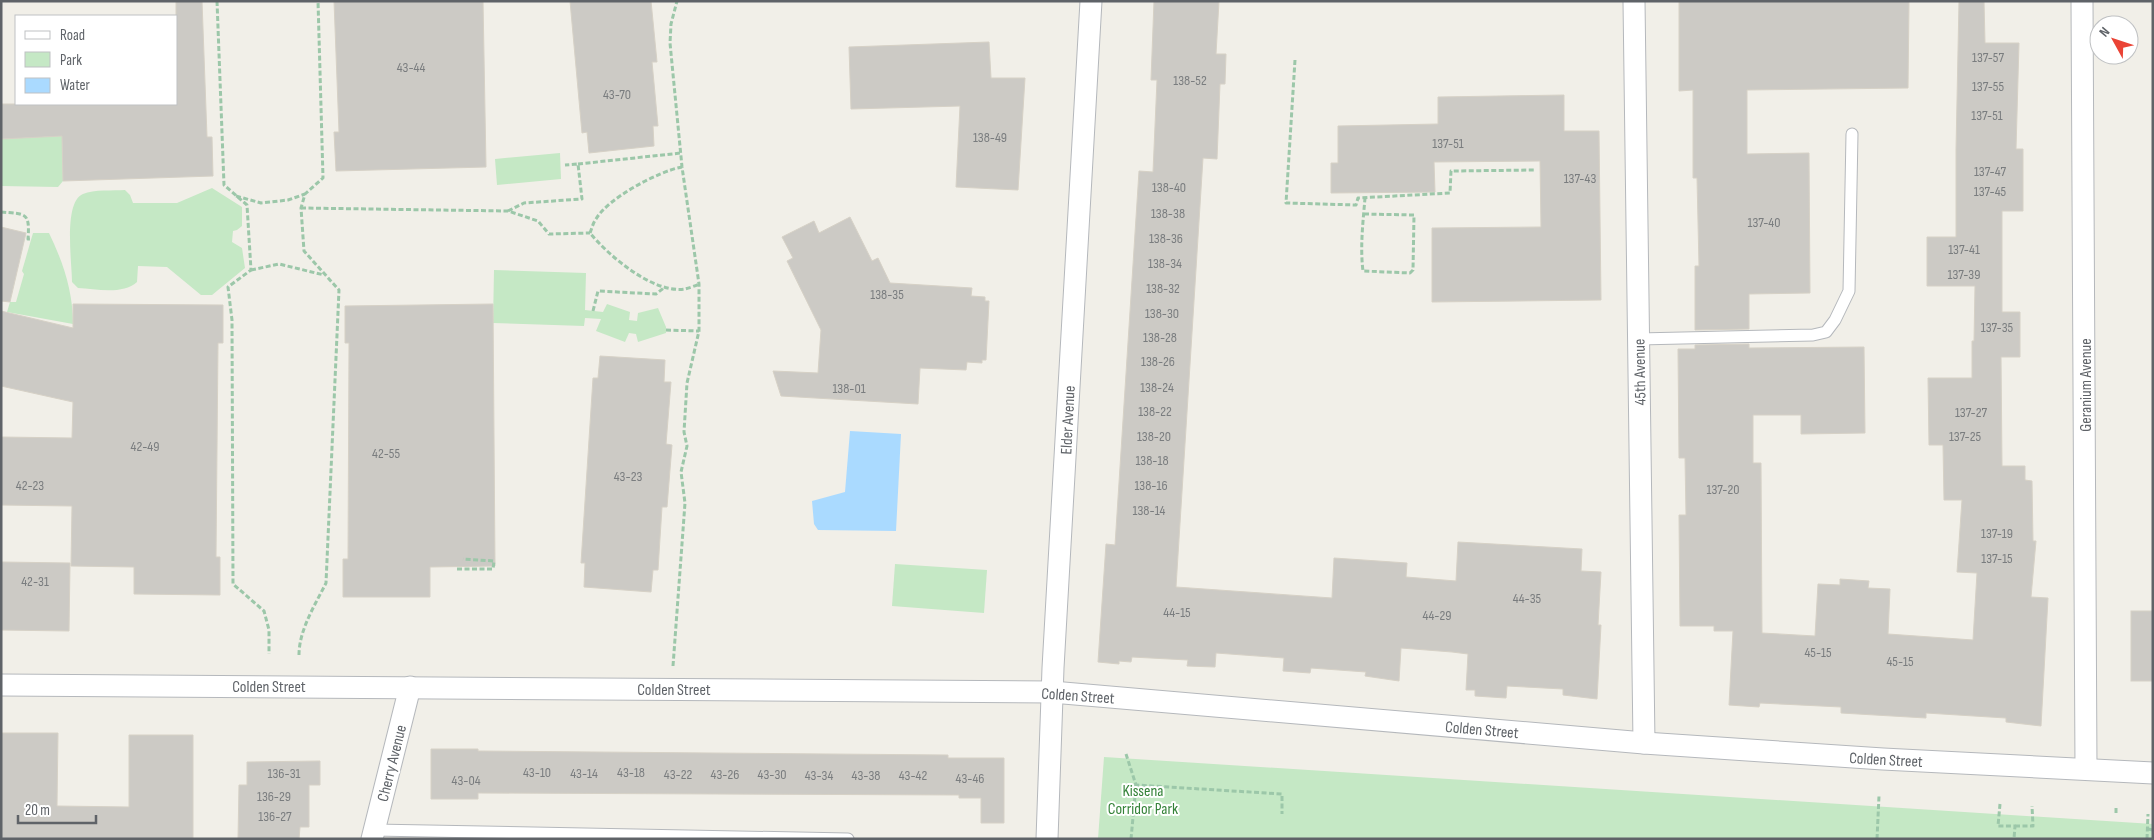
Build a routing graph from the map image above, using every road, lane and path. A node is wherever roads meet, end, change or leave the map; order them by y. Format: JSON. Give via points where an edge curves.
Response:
{"nodes":[{"id":1,"x":217,"y":1,"type":"edge"},
{"id":2,"x":318,"y":1,"type":"edge"},
{"id":3,"x":677,"y":1,"type":"edge"},
{"id":4,"x":1091,"y":1,"type":"edge"},
{"id":5,"x":1634,"y":1,"type":"edge"},
{"id":6,"x":2082,"y":1,"type":"edge"},
{"id":7,"x":1294,"y":60,"type":"dead end"},
{"id":8,"x":1852,"y":134,"type":"dead end"},
{"id":9,"x":681,"y":152,"type":"junction"},
{"id":10,"x":578,"y":164,"type":"junction"},
{"id":11,"x":565,"y":165,"type":"dead end"},
{"id":12,"x":682,"y":167,"type":"junction"},
{"id":13,"x":1536,"y":170,"type":"dead end"},
{"id":14,"x":305,"y":194,"type":"junction"},
{"id":15,"x":236,"y":196,"type":"junction"},
{"id":16,"x":1365,"y":198,"type":"junction"},
{"id":17,"x":301,"y":208,"type":"junction"},
{"id":18,"x":508,"y":211,"type":"junction"},
{"id":19,"x":1,"y":212,"type":"edge"},
{"id":20,"x":1364,"y":214,"type":"junction"},
{"id":21,"x":590,"y":233,"type":"junction"},
{"id":22,"x":32,"y":239,"type":"dead end"},
{"id":23,"x":251,"y":270,"type":"junction"},
{"id":24,"x":325,"y":276,"type":"junction"},
{"id":25,"x":699,"y":284,"type":"junction"},
{"id":26,"x":665,"y":287,"type":"junction"},
{"id":27,"x":594,"y":311,"type":"dead end"},
{"id":28,"x":666,"y":330,"type":"dead end"},
{"id":29,"x":699,"y":331,"type":"junction"},
{"id":30,"x":1639,"y":339,"type":"junction"},
{"id":31,"x":463,"y":559,"type":"dead end"},
{"id":32,"x":457,"y":570,"type":"dead end"},
{"id":33,"x":269,"y":654,"type":"dead end"},
{"id":34,"x":299,"y":655,"type":"dead end"},
{"id":35,"x":1,"y":684,"type":"edge"},
{"id":36,"x":410,"y":688,"type":"junction"},
{"id":37,"x":672,"y":689,"type":"junction"},
{"id":38,"x":1052,"y":692,"type":"junction"},
{"id":39,"x":1644,"y":743,"type":"junction"},
{"id":40,"x":1126,"y":754,"type":"dead end"},
{"id":41,"x":2086,"y":768,"type":"junction"},
{"id":42,"x":2153,"y":773,"type":"edge"},
{"id":43,"x":1136,"y":786,"type":"junction"},
{"id":44,"x":1879,"y":796,"type":"dead end"},
{"id":45,"x":2000,"y":804,"type":"dead end"},
{"id":46,"x":2032,"y":806,"type":"dead end"},
{"id":47,"x":1282,"y":814,"type":"dead end"},
{"id":48,"x":2148,"y":814,"type":"dead end"},
{"id":49,"x":2015,"y":826,"type":"junction"},
{"id":50,"x":2148,"y":829,"type":"junction"},
{"id":51,"x":2153,"y":830,"type":"edge"},
{"id":52,"x":373,"y":835,"type":"edge"},
{"id":53,"x":848,"y":839,"type":"edge"},
{"id":54,"x":1047,"y":839,"type":"edge"},
{"id":55,"x":1131,"y":839,"type":"edge"},
{"id":56,"x":1877,"y":839,"type":"edge"},
{"id":57,"x":2014,"y":839,"type":"edge"},
{"id":58,"x":2147,"y":839,"type":"edge"}],
"edges":[{"from":1,"to":15,"type":"path","via":[[224,185]]},
{"from":2,"to":14,"type":"path","via":[[322,178]]},
{"from":3,"to":9,"type":"path","via":[[670,43]]},
{"from":4,"to":38,"type":"street","name":"Elder Avenue"},
{"from":5,"to":30,"type":"street","name":"45th Avenue"},
{"from":6,"to":41,"type":"street","name":"Geranium Avenue"},
{"from":7,"to":16,"type":"path","via":[[1286,203],[1356,205],[1358,198]]},
{"from":8,"to":30,"type":"lane","via":[[1849,291],[1836,320],[1826,332],[1812,336]]},
{"from":9,"to":10,"type":"path"},
{"from":9,"to":12,"type":"path"},
{"from":10,"to":11,"type":"path"},
{"from":10,"to":18,"type":"path","via":[[582,199],[524,203]]},
{"from":12,"to":21,"type":"path","via":[[657,175],[608,204],[596,218]]},
{"from":12,"to":25,"type":"path"},
{"from":13,"to":16,"type":"path","via":[[1451,170],[1450,193]]},
{"from":14,"to":15,"type":"path","via":[[262,203]]},
{"from":14,"to":17,"type":"path"},
{"from":15,"to":23,"type":"path","via":[[247,206]]},
{"from":16,"to":20,"type":"path"},
{"from":17,"to":18,"type":"path"},
{"from":17,"to":24,"type":"path","via":[[304,251]]},
{"from":18,"to":21,"type":"path","via":[[538,221],[549,234]]},
{"from":19,"to":22,"type":"path","via":[[28,217],[28,239]]},
{"from":20,"to":20,"type":"path","via":[[1363,271],[1410,273],[1413,270],[1414,215]]},
{"from":21,"to":26,"type":"path","via":[[625,266]]},
{"from":23,"to":24,"type":"path","via":[[279,264]]},
{"from":23,"to":33,"type":"path","via":[[228,288],[232,320],[233,584],[264,611],[269,630]]},
{"from":24,"to":34,"type":"path","via":[[339,290],[326,583],[311,612],[299,644]]},
{"from":25,"to":26,"type":"path","via":[[684,289]]},
{"from":25,"to":29,"type":"path"},
{"from":26,"to":27,"type":"path","via":[[656,294],[598,291]]},
{"from":28,"to":29,"type":"path"},
{"from":29,"to":37,"type":"path","via":[[687,383],[684,432],[687,446],[681,472],[685,504]]},
{"from":30,"to":39,"type":"street","name":"45th Avenue"},
{"from":31,"to":32,"type":"path","via":[[494,561],[493,569]]},
{"from":35,"to":36,"type":"street","name":"Colden Street"},
{"from":36,"to":37,"type":"street","name":"Colden Street"},
{"from":36,"to":52,"type":"street","name":"Cherry Avenue"},
{"from":37,"to":38,"type":"street","name":"Colden Street"},
{"from":38,"to":39,"type":"street","name":"Colden Street"},
{"from":38,"to":54,"type":"street","name":"Elder Avenue"},
{"from":39,"to":41,"type":"street","name":"Colden Street"},
{"from":40,"to":43,"type":"path"},
{"from":41,"to":42,"type":"street","name":"Colden Street"},
{"from":43,"to":47,"type":"path","via":[[1282,794]]},
{"from":43,"to":55,"type":"path"},
{"from":44,"to":56,"type":"path"},
{"from":45,"to":49,"type":"path","via":[[1998,826]]},
{"from":46,"to":49,"type":"path","via":[[2033,826]]},
{"from":48,"to":50,"type":"path"},
{"from":49,"to":57,"type":"path"},
{"from":50,"to":51,"type":"path"},
{"from":50,"to":58,"type":"path"},
{"from":52,"to":53,"type":"lane"}]}
